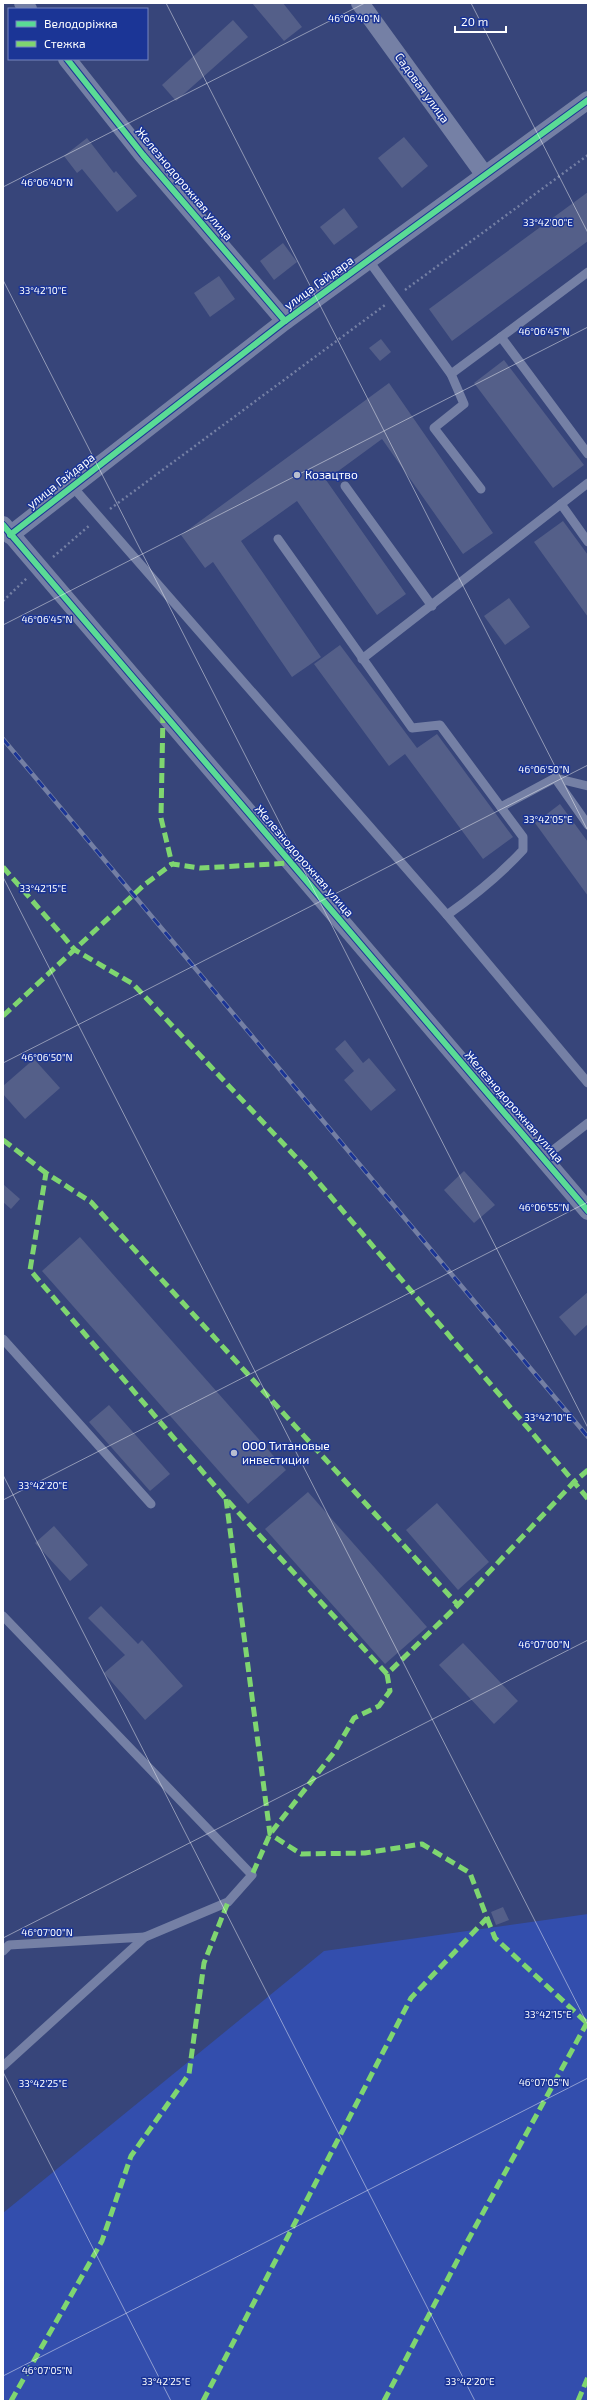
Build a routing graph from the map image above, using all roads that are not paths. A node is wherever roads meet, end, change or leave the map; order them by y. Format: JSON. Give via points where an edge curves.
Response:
{"nodes":[{"id":1,"x":360,"y":3,"type":"edge"},
{"id":2,"x":68,"y":60,"type":"edge"},
{"id":3,"x":588,"y":100,"type":"edge"},
{"id":4,"x":484,"y":174,"type":"junction"},
{"id":5,"x":369,"y":261,"type":"junction"},
{"id":6,"x":588,"y":272,"type":"edge"},
{"id":7,"x":285,"y":321,"type":"junction"},
{"id":8,"x":501,"y":337,"type":"junction"},
{"id":9,"x":451,"y":374,"type":"junction"},
{"id":10,"x":588,"y":454,"type":"edge"},
{"id":11,"x":588,"y":483,"type":"edge"},
{"id":12,"x":72,"y":486,"type":"junction"},
{"id":13,"x":345,"y":486,"type":"dead end"},
{"id":14,"x":481,"y":489,"type":"dead end"},
{"id":15,"x":560,"y":504,"type":"junction"},
{"id":16,"x":7,"y":530,"type":"edge"},
{"id":17,"x":278,"y":539,"type":"dead end"},
{"id":18,"x":588,"y":542,"type":"edge"},
{"id":19,"x":432,"y":606,"type":"junction"},
{"id":20,"x":362,"y":659,"type":"junction"},
{"id":21,"x":555,"y":778,"type":"junction"},
{"id":22,"x":588,"y":786,"type":"edge"},
{"id":23,"x":501,"y":807,"type":"junction"},
{"id":24,"x":588,"y":825,"type":"edge"},
{"id":25,"x":447,"y":916,"type":"junction"},
{"id":26,"x":588,"y":1083,"type":"edge"},
{"id":27,"x":588,"y":1123,"type":"edge"},
{"id":28,"x":543,"y":1158,"type":"junction"},
{"id":29,"x":588,"y":1211,"type":"edge"},
{"id":30,"x":3,"y":1339,"type":"edge"},
{"id":31,"x":151,"y":1504,"type":"dead end"},
{"id":32,"x":3,"y":1616,"type":"edge"},
{"id":33,"x":145,"y":1937,"type":"junction"},
{"id":34,"x":3,"y":1951,"type":"edge"},
{"id":35,"x":3,"y":2066,"type":"edge"}],
"edges":[{"from":1,"to":4,"type":"street","name":"Садовая улица"},
{"from":2,"to":7,"type":"street","name":"Железнодорожная улица","via":[[143,155]]},
{"from":3,"to":4,"type":"street","name":"улица Гайдара"},
{"from":4,"to":5,"type":"street","name":"улица Гайдара"},
{"from":5,"to":7,"type":"street","name":"улица Гайдара"},
{"from":5,"to":9,"type":"lane"},
{"from":6,"to":8,"type":"lane"},
{"from":7,"to":12,"type":"street","name":"улица Гайдара"},
{"from":8,"to":9,"type":"lane"},
{"from":8,"to":10,"type":"lane"},
{"from":9,"to":14,"type":"lane","via":[[464,404],[434,428]]},
{"from":11,"to":15,"type":"lane"},
{"from":12,"to":16,"type":"street","name":"улица Гайдара"},
{"from":12,"to":25,"type":"lane"},
{"from":13,"to":19,"type":"lane"},
{"from":15,"to":18,"type":"lane"},
{"from":15,"to":19,"type":"lane"},
{"from":16,"to":28,"type":"street","name":"Железнодорожная улица"},
{"from":17,"to":20,"type":"lane"},
{"from":19,"to":20,"type":"lane"},
{"from":20,"to":23,"type":"lane","via":[[412,728],[440,725]]},
{"from":21,"to":22,"type":"lane"},
{"from":21,"to":23,"type":"lane"},
{"from":21,"to":24,"type":"lane"},
{"from":23,"to":25,"type":"lane","via":[[522,837],[523,850]]},
{"from":25,"to":26,"type":"lane"},
{"from":27,"to":28,"type":"lane"},
{"from":28,"to":29,"type":"street","name":"Железнодорожная улица"},
{"from":30,"to":31,"type":"lane"},
{"from":32,"to":33,"type":"lane","via":[[252,1875],[228,1902]]},
{"from":33,"to":34,"type":"lane","via":[[9,1945]]},
{"from":33,"to":35,"type":"lane"}]}
